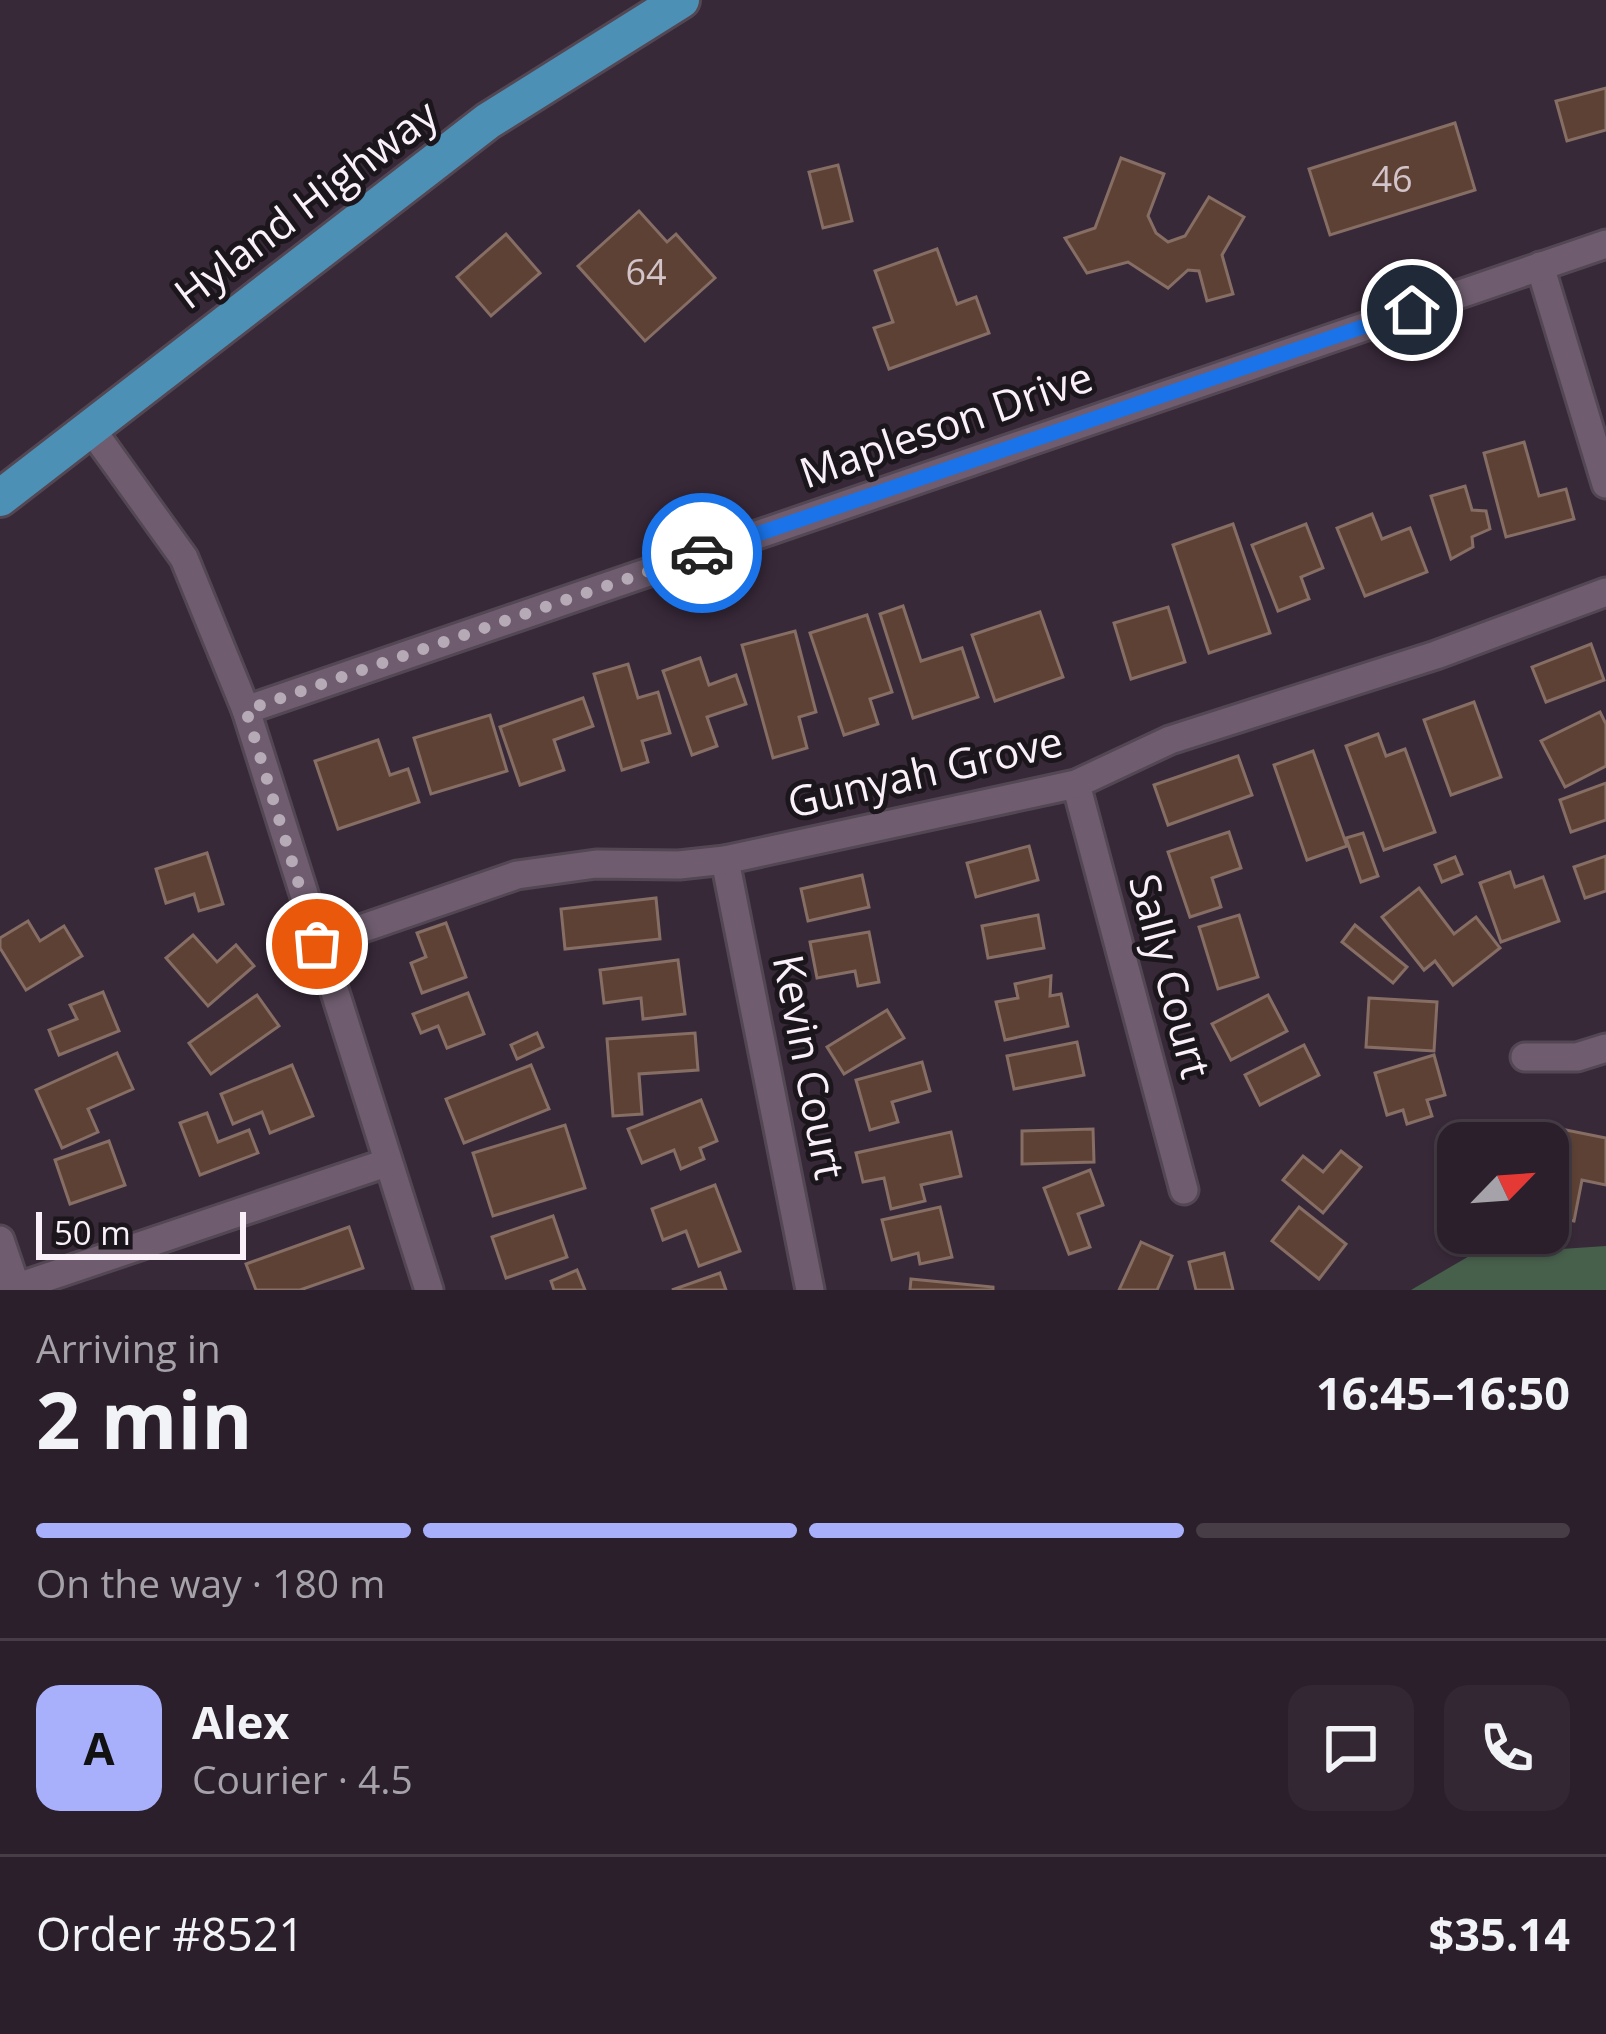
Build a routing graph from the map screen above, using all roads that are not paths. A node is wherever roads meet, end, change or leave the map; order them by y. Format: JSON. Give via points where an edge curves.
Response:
{"nodes":[{"id":1,"x":681,"y":0,"type":"edge"},
{"id":2,"x":1606,"y":244,"type":"edge"},
{"id":3,"x":1540,"y":266,"type":"junction"},
{"id":4,"x":89,"y":426,"type":"junction"},
{"id":5,"x":1606,"y":484,"type":"edge"},
{"id":6,"x":0,"y":498,"type":"edge"},
{"id":7,"x":1606,"y":592,"type":"edge"},
{"id":8,"x":246,"y":710,"type":"junction"},
{"id":9,"x":1076,"y":784,"type":"junction"},
{"id":10,"x":725,"y":860,"type":"junction"},
{"id":11,"x":317,"y":944,"type":"junction"},
{"id":12,"x":1606,"y":1048,"type":"edge"},
{"id":13,"x":1525,"y":1057,"type":"dead end"},
{"id":14,"x":386,"y":1163,"type":"junction"},
{"id":15,"x":1184,"y":1190,"type":"dead end"},
{"id":16,"x":0,"y":1240,"type":"edge"},
{"id":17,"x":14,"y":1289,"type":"edge"},
{"id":18,"x":429,"y":1290,"type":"edge"},
{"id":19,"x":810,"y":1290,"type":"edge"}],
"edges":[{"from":1,"to":4,"type":"main road","name":"Hyland Highway","via":[[488,122]]},
{"from":2,"to":3,"type":"street","name":"Mapleson Drive"},
{"from":3,"to":5,"type":"street"},
{"from":3,"to":8,"type":"street","name":"Mapleson Drive"},
{"from":4,"to":6,"type":"main road","name":"Hyland Highway"},
{"from":4,"to":8,"type":"street","via":[[184,558]]},
{"from":7,"to":9,"type":"street","name":"Gunyah Grove","via":[[1170,740]]},
{"from":8,"to":11,"type":"street"},
{"from":9,"to":10,"type":"street","name":"Gunyah Grove"},
{"from":9,"to":15,"type":"street","name":"Sally Court"},
{"from":10,"to":11,"type":"street","name":"Gunyah Grove","via":[[517,875]]},
{"from":10,"to":19,"type":"street","name":"Kevin Court"},
{"from":11,"to":14,"type":"street"},
{"from":12,"to":13,"type":"street"},
{"from":14,"to":17,"type":"street"},
{"from":14,"to":18,"type":"street"},
{"from":16,"to":17,"type":"street"}]}
